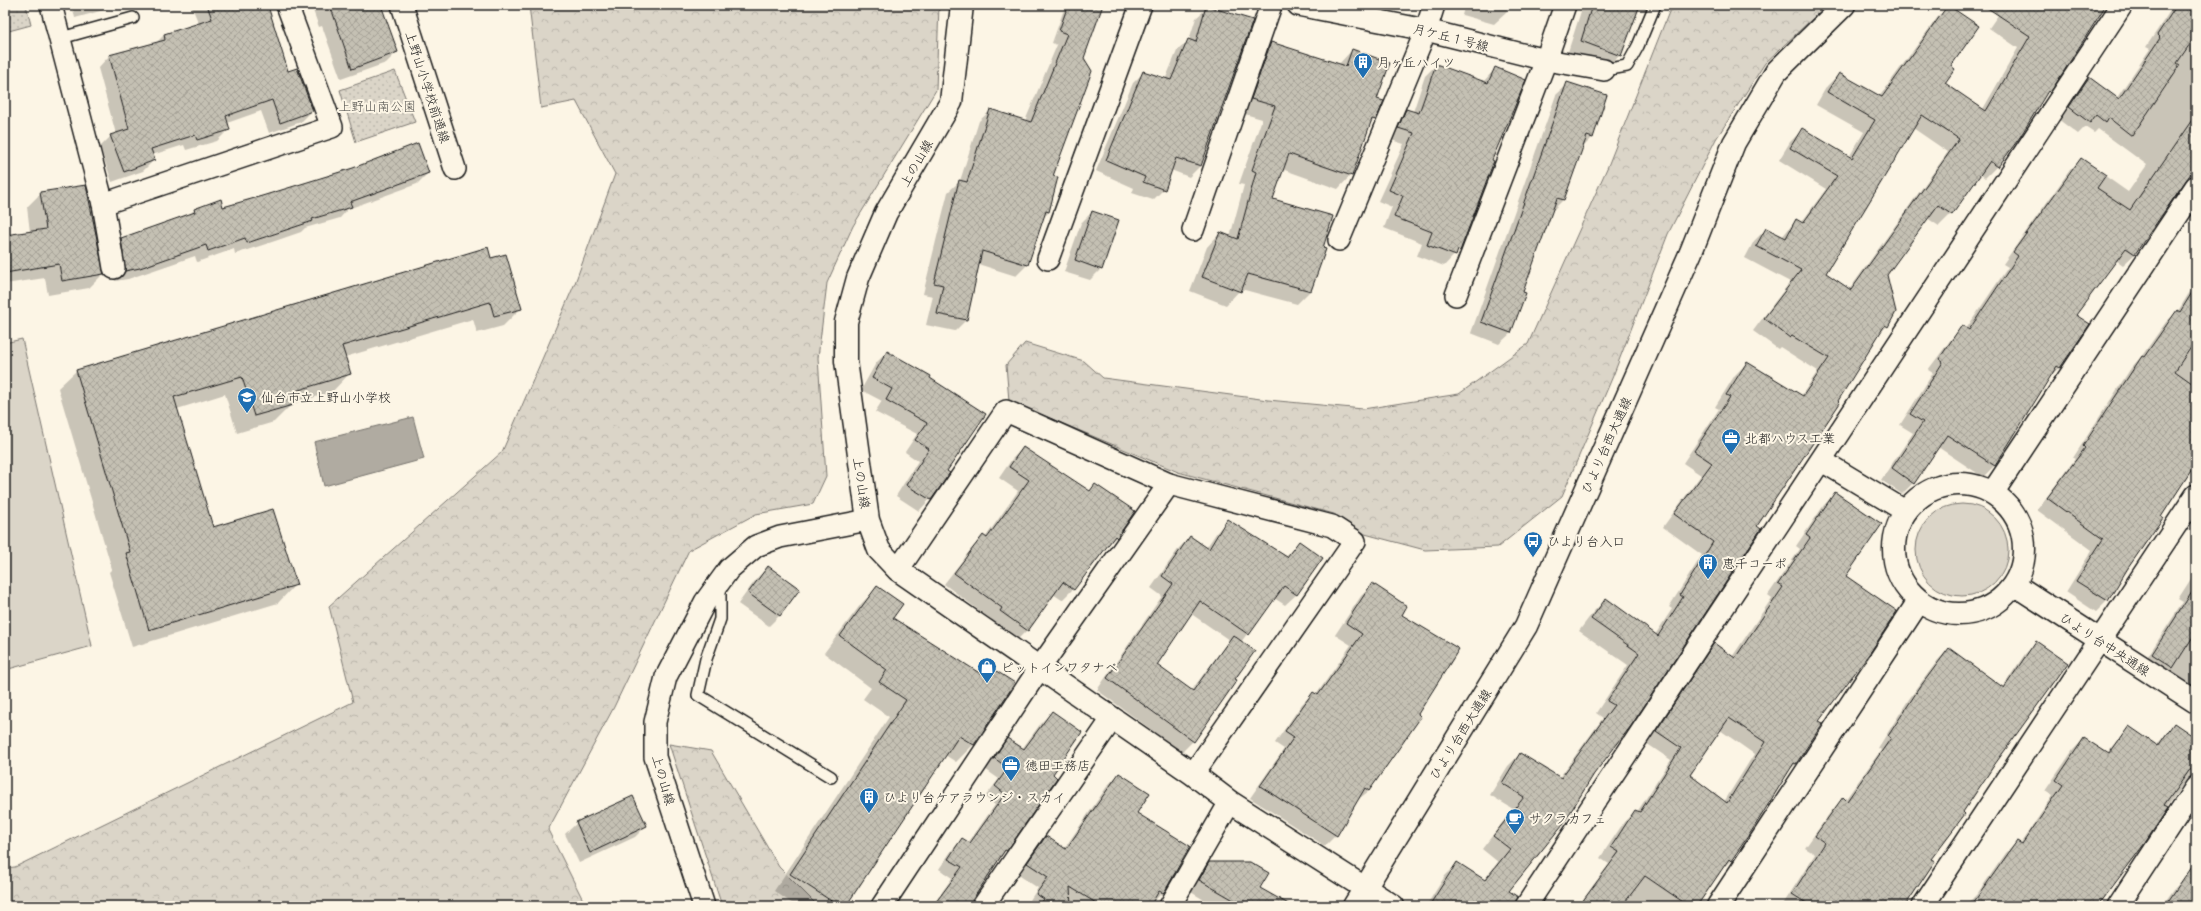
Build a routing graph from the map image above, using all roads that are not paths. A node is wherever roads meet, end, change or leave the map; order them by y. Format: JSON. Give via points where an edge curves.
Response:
{"nodes":[{"id":1,"x":51,"y":5,"type":"edge"},
{"id":2,"x":287,"y":5,"type":"edge"},
{"id":3,"x":402,"y":5,"type":"edge"},
{"id":4,"x":962,"y":5,"type":"edge"},
{"id":5,"x":1141,"y":5,"type":"edge"},
{"id":6,"x":1270,"y":5,"type":"edge"},
{"id":7,"x":1298,"y":5,"type":"edge"},
{"id":8,"x":1434,"y":5,"type":"edge"},
{"id":9,"x":1565,"y":5,"type":"edge"},
{"id":10,"x":1656,"y":5,"type":"edge"},
{"id":11,"x":1844,"y":5,"type":"edge"},
{"id":12,"x":2122,"y":5,"type":"edge"},
{"id":13,"x":133,"y":18,"type":"dead end"},
{"id":14,"x":1426,"y":30,"type":"junction"},
{"id":15,"x":61,"y":38,"type":"junction"},
{"id":16,"x":1546,"y":60,"type":"junction"},
{"id":17,"x":1604,"y":70,"type":"joint"},
{"id":18,"x":455,"y":169,"type":"dead end"},
{"id":19,"x":2196,"y":187,"type":"edge"},
{"id":20,"x":103,"y":204,"type":"junction"},
{"id":21,"x":1193,"y":230,"type":"dead end"},
{"id":22,"x":1339,"y":240,"type":"dead end"},
{"id":23,"x":1048,"y":259,"type":"dead end"},
{"id":24,"x":114,"y":268,"type":"dead end"},
{"id":25,"x":1456,"y":295,"type":"dead end"},
{"id":26,"x":1822,"y":461,"type":"junction"},
{"id":27,"x":1169,"y":484,"type":"junction"},
{"id":28,"x":1993,"y":492,"type":"junction"},
{"id":29,"x":2196,"y":495,"type":"edge"},
{"id":30,"x":1905,"y":511,"type":"junction"},
{"id":31,"x":868,"y":520,"type":"junction"},
{"id":32,"x":898,"y":570,"type":"junction"},
{"id":33,"x":720,"y":581,"type":"junction"},
{"id":34,"x":2015,"y":584,"type":"junction"},
{"id":35,"x":1919,"y":601,"type":"junction"},
{"id":36,"x":2100,"y":641,"type":"junction"},
{"id":37,"x":1039,"y":669,"type":"junction"},
{"id":38,"x":2196,"y":702,"type":"edge"},
{"id":39,"x":1112,"y":719,"type":"junction"},
{"id":40,"x":1193,"y":774,"type":"junction"},
{"id":41,"x":831,"y":777,"type":"dead end"},
{"id":42,"x":2196,"y":787,"type":"edge"},
{"id":43,"x":1230,"y":802,"type":"junction"},
{"id":44,"x":1359,"y":897,"type":"edge"},
{"id":45,"x":704,"y":906,"type":"edge"},
{"id":46,"x":882,"y":906,"type":"edge"},
{"id":47,"x":983,"y":906,"type":"edge"},
{"id":48,"x":1170,"y":906,"type":"edge"},
{"id":49,"x":1393,"y":906,"type":"edge"},
{"id":50,"x":1526,"y":906,"type":"edge"},
{"id":51,"x":1718,"y":906,"type":"edge"},
{"id":52,"x":1923,"y":906,"type":"edge"},
{"id":53,"x":2118,"y":906,"type":"edge"}],
"edges":[{"from":1,"to":15,"type":"street"},
{"from":2,"to":20,"type":"street","via":[[332,127]]},
{"from":3,"to":18,"type":"street","name":"上野山小学校前通線"},
{"from":4,"to":31,"type":"street","name":"上の山線","via":[[951,102],[886,213],[858,278],[846,322],[846,361]]},
{"from":5,"to":23,"type":"street"},
{"from":6,"to":21,"type":"street"},
{"from":7,"to":14,"type":"street","name":"月ケ丘１号線"},
{"from":8,"to":14,"type":"street"},
{"from":9,"to":16,"type":"street"},
{"from":10,"to":17,"type":"lane","via":[[1627,66]]},
{"from":11,"to":44,"type":"street","name":"ひより台西大通線","via":[[1776,72],[1734,143],[1691,252],[1526,626]]},
{"from":12,"to":26,"type":"street"},
{"from":13,"to":15,"type":"lane"},
{"from":14,"to":16,"type":"street","name":"月ケ丘１号線"},
{"from":14,"to":22,"type":"street"},
{"from":15,"to":20,"type":"street"},
{"from":16,"to":17,"type":"street","name":"月ケ丘１号線"},
{"from":16,"to":25,"type":"street"},
{"from":19,"to":28,"type":"street"},
{"from":20,"to":24,"type":"street"},
{"from":26,"to":30,"type":"street"},
{"from":26,"to":50,"type":"street"},
{"from":27,"to":32,"type":"street","via":[[1006,411]]},
{"from":27,"to":37,"type":"street"},
{"from":27,"to":40,"type":"street","via":[[1332,526],[1355,541]]},
{"from":28,"to":30,"type":"street","via":[[1975,485],[1949,484],[1936,487],[1919,497]]},
{"from":28,"to":34,"type":"street","via":[[2009,506],[2019,523],[2024,542],[2023,562]]},
{"from":29,"to":36,"type":"street"},
{"from":30,"to":35,"type":"street","via":[[1896,529],[1893,549],[1896,569],[1905,587]]},
{"from":31,"to":32,"type":"street","via":[[879,550]]},
{"from":31,"to":33,"type":"street","name":"上の山線","via":[[780,537],[756,546],[729,569]]},
{"from":32,"to":37,"type":"street"},
{"from":33,"to":41,"type":"lane","via":[[720,619],[706,659],[698,695]]},
{"from":33,"to":45,"type":"street","name":"上の山線","via":[[705,602],[666,677],[655,722],[655,757]]},
{"from":34,"to":35,"type":"street","via":[[2002,598],[1983,610],[1961,614],[1939,611]]},
{"from":34,"to":36,"type":"street","name":"ひより台中央通線"},
{"from":35,"to":51,"type":"street"},
{"from":36,"to":38,"type":"street","name":"ひより台中央通線"},
{"from":36,"to":52,"type":"street"},
{"from":37,"to":39,"type":"street"},
{"from":37,"to":46,"type":"street"},
{"from":39,"to":40,"type":"street"},
{"from":39,"to":47,"type":"street"},
{"from":40,"to":43,"type":"street"},
{"from":42,"to":53,"type":"street"},
{"from":43,"to":44,"type":"street"},
{"from":43,"to":48,"type":"street"},
{"from":44,"to":49,"type":"street"}]}
